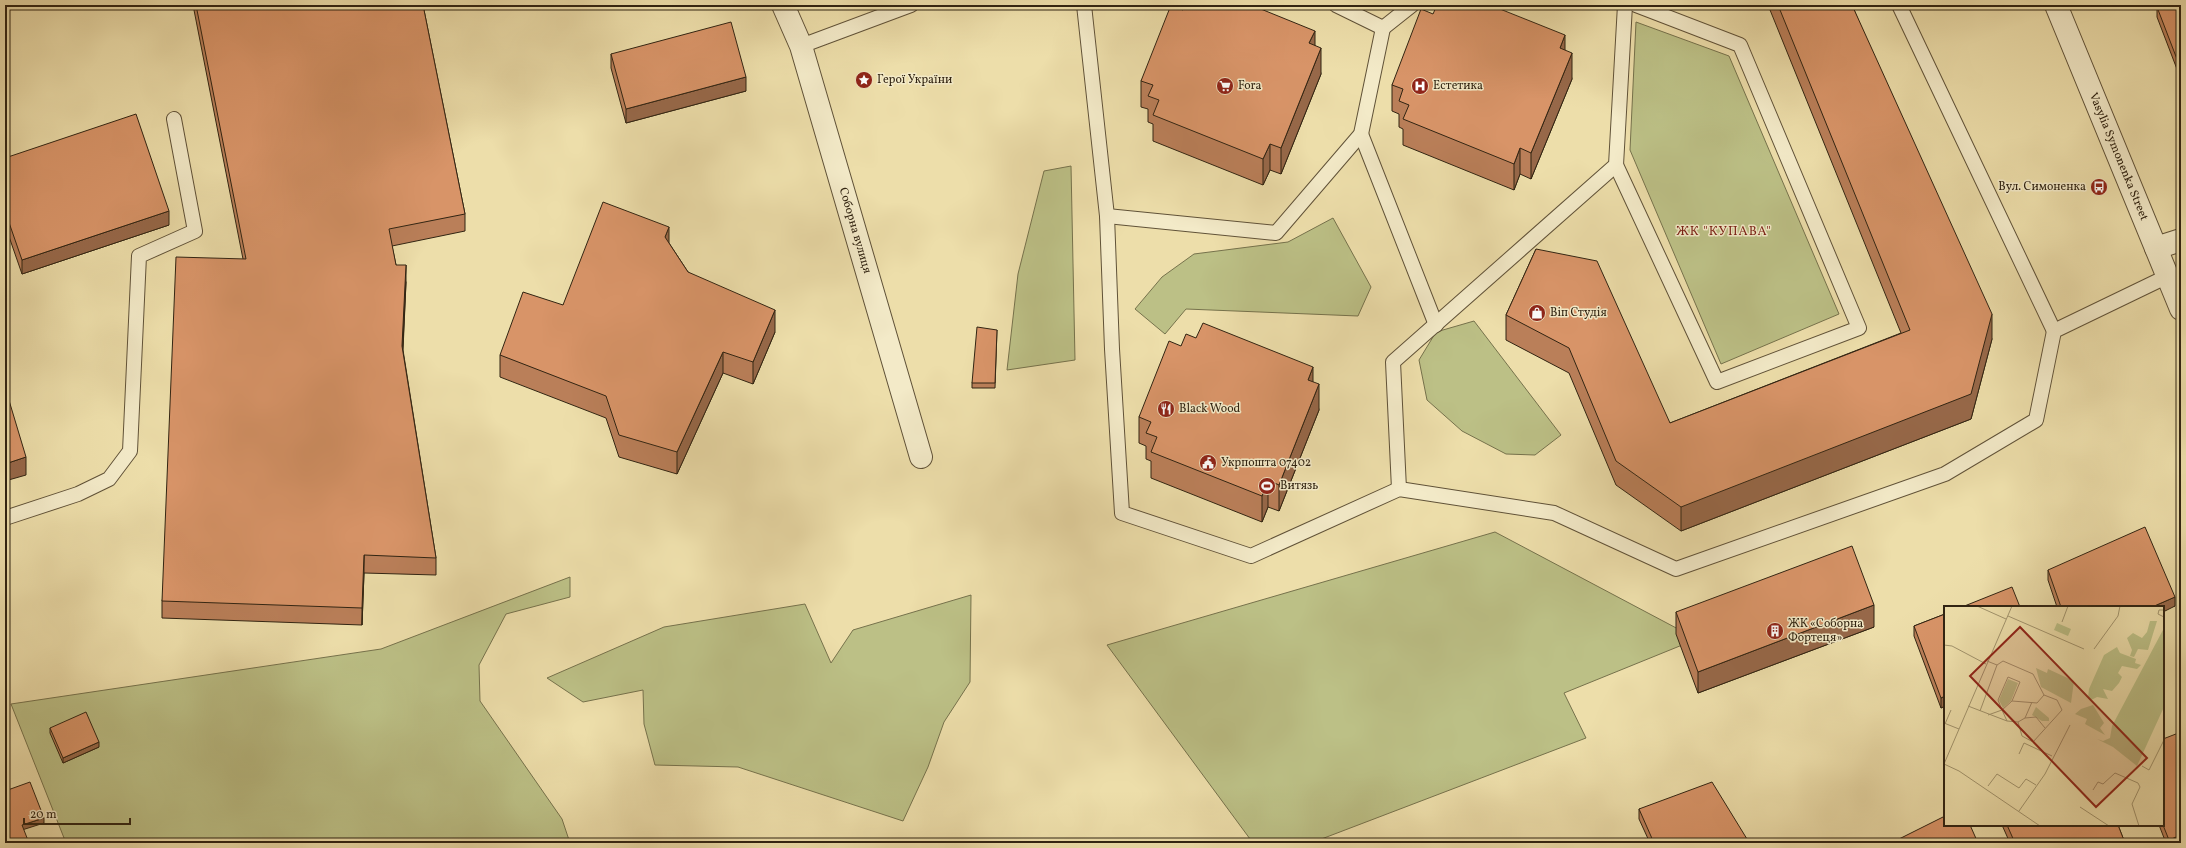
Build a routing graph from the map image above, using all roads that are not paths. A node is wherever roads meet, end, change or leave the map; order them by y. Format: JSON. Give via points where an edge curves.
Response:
{"nodes":[{"id":1,"x":783,"y":5,"type":"edge"},
{"id":2,"x":911,"y":5,"type":"edge"},
{"id":3,"x":1084,"y":5,"type":"edge"},
{"id":4,"x":1336,"y":5,"type":"edge"},
{"id":5,"x":1412,"y":5,"type":"edge"},
{"id":6,"x":1625,"y":5,"type":"edge"},
{"id":7,"x":1636,"y":5,"type":"edge"},
{"id":8,"x":1899,"y":5,"type":"edge"},
{"id":9,"x":2056,"y":5,"type":"edge"},
{"id":10,"x":1383,"y":28,"type":"junction"},
{"id":11,"x":801,"y":46,"type":"junction"},
{"id":12,"x":174,"y":119,"type":"dead end"},
{"id":13,"x":1362,"y":134,"type":"junction"},
{"id":14,"x":1616,"y":165,"type":"junction"},
{"id":15,"x":1107,"y":216,"type":"junction"},
{"id":16,"x":2181,"y":240,"type":"edge"},
{"id":17,"x":2156,"y":248,"type":"junction"},
{"id":18,"x":2168,"y":276,"type":"junction"},
{"id":19,"x":2181,"y":309,"type":"edge"},
{"id":20,"x":1436,"y":325,"type":"junction"},
{"id":21,"x":2054,"y":331,"type":"junction"},
{"id":22,"x":921,"y":457,"type":"dead end"},
{"id":23,"x":1399,"y":489,"type":"junction"},
{"id":24,"x":5,"y":518,"type":"edge"}],
"edges":[{"from":1,"to":11,"type":"street","name":"Соборна вулиця"},
{"from":2,"to":11,"type":"lane"},
{"from":3,"to":15,"type":"lane"},
{"from":4,"to":10,"type":"lane"},
{"from":5,"to":10,"type":"lane"},
{"from":6,"to":14,"type":"lane"},
{"from":7,"to":14,"type":"lane","via":[[1740,45],[1859,328],[1717,382]]},
{"from":8,"to":21,"type":"lane"},
{"from":9,"to":17,"type":"street","name":"Vasylia Symonenka Street"},
{"from":10,"to":13,"type":"lane"},
{"from":11,"to":22,"type":"street","name":"Соборна вулиця"},
{"from":12,"to":24,"type":"lane","via":[[195,231],[139,256],[130,451],[109,479],[78,494]]},
{"from":13,"to":15,"type":"lane","via":[[1276,233]]},
{"from":13,"to":20,"type":"lane"},
{"from":14,"to":20,"type":"lane"},
{"from":15,"to":23,"type":"lane","via":[[1122,513],[1251,556]]},
{"from":16,"to":17,"type":"street"},
{"from":17,"to":18,"type":"street","name":"Vasylia Symonenka Street"},
{"from":18,"to":19,"type":"street","name":"Vasylia Symonenka Street"},
{"from":18,"to":21,"type":"lane"},
{"from":20,"to":23,"type":"lane","via":[[1393,362]]},
{"from":21,"to":23,"type":"lane","via":[[2036,420],[1945,474],[1676,569],[1554,513]]}]}
